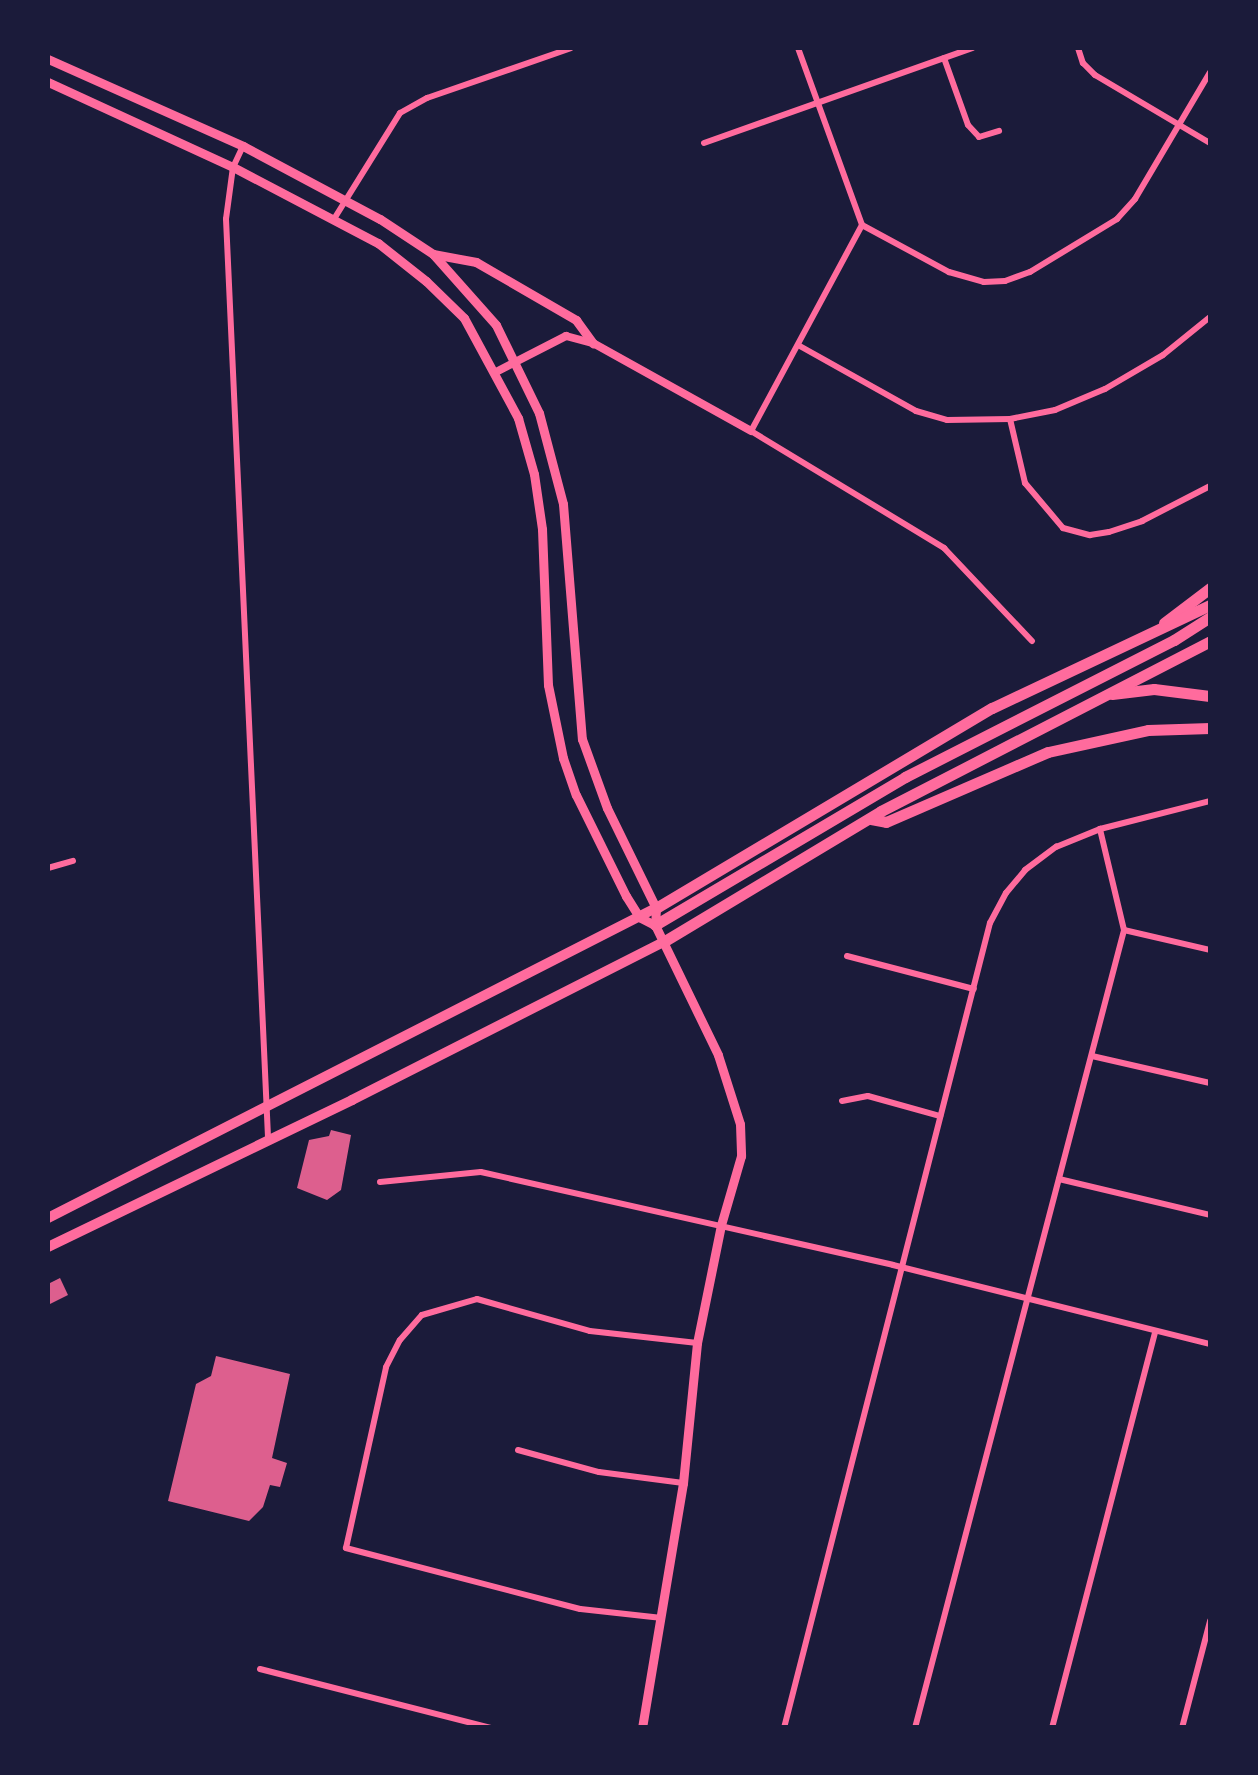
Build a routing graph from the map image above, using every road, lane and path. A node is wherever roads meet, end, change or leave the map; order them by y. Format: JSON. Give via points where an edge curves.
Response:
{"nodes":[{"id":1,"x":571,"y":48,"type":"edge"},
{"id":2,"x":798,"y":48,"type":"edge"},
{"id":3,"x":973,"y":48,"type":"edge"},
{"id":4,"x":1078,"y":48,"type":"edge"},
{"id":5,"x":944,"y":58,"type":"junction"},
{"id":6,"x":48,"y":59,"type":"edge"},
{"id":7,"x":1210,"y":72,"type":"edge"},
{"id":8,"x":48,"y":82,"type":"edge"},
{"id":9,"x":819,"y":104,"type":"junction"},
{"id":10,"x":1178,"y":124,"type":"junction"},
{"id":11,"x":999,"y":132,"type":"dead end"},
{"id":12,"x":704,"y":144,"type":"dead end"},
{"id":13,"x":1210,"y":144,"type":"edge"},
{"id":14,"x":243,"y":146,"type":"junction"},
{"id":15,"x":234,"y":167,"type":"junction"},
{"id":16,"x":303,"y":178,"type":"junction"},
{"id":17,"x":292,"y":198,"type":"junction"},
{"id":18,"x":346,"y":201,"type":"junction"},
{"id":19,"x":334,"y":220,"type":"junction"},
{"id":20,"x":862,"y":225,"type":"junction"},
{"id":21,"x":433,"y":254,"type":"junction"},
{"id":22,"x":1210,"y":318,"type":"edge"},
{"id":23,"x":593,"y":343,"type":"junction"},
{"id":24,"x":798,"y":345,"type":"junction"},
{"id":25,"x":516,"y":361,"type":"junction"},
{"id":26,"x":496,"y":372,"type":"junction"},
{"id":27,"x":1010,"y":419,"type":"junction"},
{"id":28,"x":751,"y":431,"type":"junction"},
{"id":29,"x":1210,"y":486,"type":"edge"},
{"id":30,"x":1210,"y":588,"type":"edge"},
{"id":31,"x":1210,"y":605,"type":"edge"},
{"id":32,"x":1210,"y":617,"type":"edge"},
{"id":33,"x":1146,"y":638,"type":"junction"},
{"id":34,"x":1210,"y":640,"type":"edge"},
{"id":35,"x":1032,"y":641,"type":"dead end"},
{"id":36,"x":1098,"y":696,"type":"junction"},
{"id":37,"x":1210,"y":696,"type":"edge"},
{"id":38,"x":1210,"y":728,"type":"edge"},
{"id":39,"x":1210,"y":801,"type":"edge"},
{"id":40,"x":871,"y":819,"type":"junction"},
{"id":41,"x":1100,"y":829,"type":"junction"},
{"id":42,"x":73,"y":860,"type":"dead end"},
{"id":43,"x":48,"y":868,"type":"edge"},
{"id":44,"x":656,"y":908,"type":"junction"},
{"id":45,"x":639,"y":917,"type":"junction"},
{"id":46,"x":655,"y":925,"type":"junction"},
{"id":47,"x":1124,"y":930,"type":"junction"},
{"id":48,"x":663,"y":942,"type":"junction"},
{"id":49,"x":1210,"y":950,"type":"edge"},
{"id":50,"x":846,"y":956,"type":"dead end"},
{"id":51,"x":974,"y":989,"type":"junction"},
{"id":52,"x":1092,"y":1056,"type":"junction"},
{"id":53,"x":1210,"y":1083,"type":"edge"},
{"id":54,"x":842,"y":1101,"type":"dead end"},
{"id":55,"x":266,"y":1108,"type":"junction"},
{"id":56,"x":940,"y":1116,"type":"junction"},
{"id":57,"x":268,"y":1138,"type":"junction"},
{"id":58,"x":1059,"y":1179,"type":"junction"},
{"id":59,"x":380,"y":1182,"type":"dead end"},
{"id":60,"x":1210,"y":1215,"type":"edge"},
{"id":61,"x":48,"y":1218,"type":"edge"},
{"id":62,"x":721,"y":1225,"type":"junction"},
{"id":63,"x":48,"y":1246,"type":"edge"},
{"id":64,"x":902,"y":1268,"type":"junction"},
{"id":65,"x":1027,"y":1298,"type":"junction"},
{"id":66,"x":1154,"y":1332,"type":"junction"},
{"id":67,"x":697,"y":1343,"type":"junction"},
{"id":68,"x":1210,"y":1344,"type":"edge"},
{"id":69,"x":518,"y":1450,"type":"dead end"},
{"id":70,"x":683,"y":1483,"type":"junction"},
{"id":71,"x":663,"y":1618,"type":"junction"},
{"id":72,"x":1210,"y":1621,"type":"edge"},
{"id":73,"x":260,"y":1669,"type":"dead end"},
{"id":74,"x":491,"y":1728,"type":"edge"},
{"id":75,"x":642,"y":1728,"type":"edge"},
{"id":76,"x":784,"y":1728,"type":"edge"},
{"id":77,"x":916,"y":1728,"type":"edge"},
{"id":78,"x":1052,"y":1728,"type":"edge"},
{"id":79,"x":1182,"y":1728,"type":"edge"}],
"edges":[{"from":1,"to":18,"type":"street","via":[[400,113]]},
{"from":2,"to":9,"type":"street"},
{"from":3,"to":5,"type":"street"},
{"from":4,"to":10,"type":"street","via":[[1095,75]]},
{"from":5,"to":9,"type":"street"},
{"from":5,"to":11,"type":"street","via":[[968,125],[980,137]]},
{"from":6,"to":14,"type":"main road"},
{"from":7,"to":10,"type":"street"},
{"from":8,"to":15,"type":"main road"},
{"from":9,"to":12,"type":"street"},
{"from":9,"to":20,"type":"street"},
{"from":10,"to":13,"type":"street"},
{"from":10,"to":20,"type":"street","via":[[1117,219],[1006,281],[949,272]]},
{"from":14,"to":15,"type":"street"},
{"from":14,"to":16,"type":"main road"},
{"from":15,"to":17,"type":"main road"},
{"from":15,"to":55,"type":"street","via":[[226,219]]},
{"from":16,"to":17,"type":"main road"},
{"from":16,"to":18,"type":"main road"},
{"from":17,"to":19,"type":"main road"},
{"from":18,"to":19,"type":"street"},
{"from":18,"to":21,"type":"main road"},
{"from":19,"to":26,"type":"main road","via":[[426,280],[464,318]]},
{"from":20,"to":24,"type":"street"},
{"from":21,"to":23,"type":"main road","via":[[476,262],[576,320]]},
{"from":21,"to":25,"type":"main road","via":[[479,302]]},
{"from":22,"to":27,"type":"street","via":[[1105,389]]},
{"from":23,"to":25,"type":"street","via":[[566,336]]},
{"from":23,"to":28,"type":"street"},
{"from":24,"to":27,"type":"street","via":[[916,411],[946,420]]},
{"from":24,"to":28,"type":"street"},
{"from":25,"to":26,"type":"street"},
{"from":25,"to":44,"type":"main road","via":[[539,413],[563,504],[582,739]]},
{"from":26,"to":45,"type":"main road","via":[[534,474],[548,685],[563,758]]},
{"from":27,"to":29,"type":"street","via":[[1025,483],[1063,528],[1109,532]]},
{"from":28,"to":35,"type":"street","via":[[944,548]]},
{"from":30,"to":33,"type":"highway"},
{"from":31,"to":33,"type":"highway"},
{"from":32,"to":46,"type":"highway","via":[[905,776]]},
{"from":33,"to":44,"type":"highway","via":[[992,708]]},
{"from":34,"to":36,"type":"highway"},
{"from":36,"to":37,"type":"highway","via":[[1154,689]]},
{"from":36,"to":40,"type":"highway"},
{"from":38,"to":40,"type":"highway","via":[[1148,730],[1048,752],[886,822]]},
{"from":39,"to":41,"type":"street"},
{"from":40,"to":48,"type":"highway"},
{"from":41,"to":47,"type":"street"},
{"from":41,"to":51,"type":"street","via":[[1056,847],[1006,892],[990,923]]},
{"from":42,"to":43,"type":"street"},
{"from":44,"to":45,"type":"main road"},
{"from":44,"to":46,"type":"main road"},
{"from":45,"to":46,"type":"main road"},
{"from":45,"to":55,"type":"main road"},
{"from":46,"to":48,"type":"main road"},
{"from":47,"to":49,"type":"street"},
{"from":47,"to":52,"type":"street"},
{"from":48,"to":57,"type":"main road"},
{"from":48,"to":62,"type":"main road","via":[[737,1108],[741,1156]]},
{"from":50,"to":51,"type":"street"},
{"from":51,"to":56,"type":"street"},
{"from":52,"to":53,"type":"street"},
{"from":52,"to":58,"type":"street"},
{"from":54,"to":56,"type":"street","via":[[868,1096]]},
{"from":55,"to":57,"type":"street"},
{"from":55,"to":61,"type":"main road"},
{"from":56,"to":64,"type":"street"},
{"from":57,"to":63,"type":"main road"},
{"from":58,"to":60,"type":"street"},
{"from":58,"to":65,"type":"street"},
{"from":59,"to":62,"type":"street","via":[[481,1172]]},
{"from":62,"to":64,"type":"street"},
{"from":62,"to":67,"type":"main road"},
{"from":64,"to":65,"type":"street"},
{"from":64,"to":76,"type":"street"},
{"from":65,"to":66,"type":"street"},
{"from":65,"to":77,"type":"street"},
{"from":66,"to":68,"type":"street"},
{"from":66,"to":78,"type":"street"},
{"from":67,"to":70,"type":"main road"},
{"from":67,"to":71,"type":"street","via":[[590,1330],[477,1299],[422,1314],[386,1367],[346,1548],[580,1609]]},
{"from":69,"to":70,"type":"street","via":[[599,1472]]},
{"from":70,"to":71,"type":"main road"},
{"from":71,"to":75,"type":"main road"},
{"from":72,"to":79,"type":"street"},
{"from":73,"to":74,"type":"street"}]}
